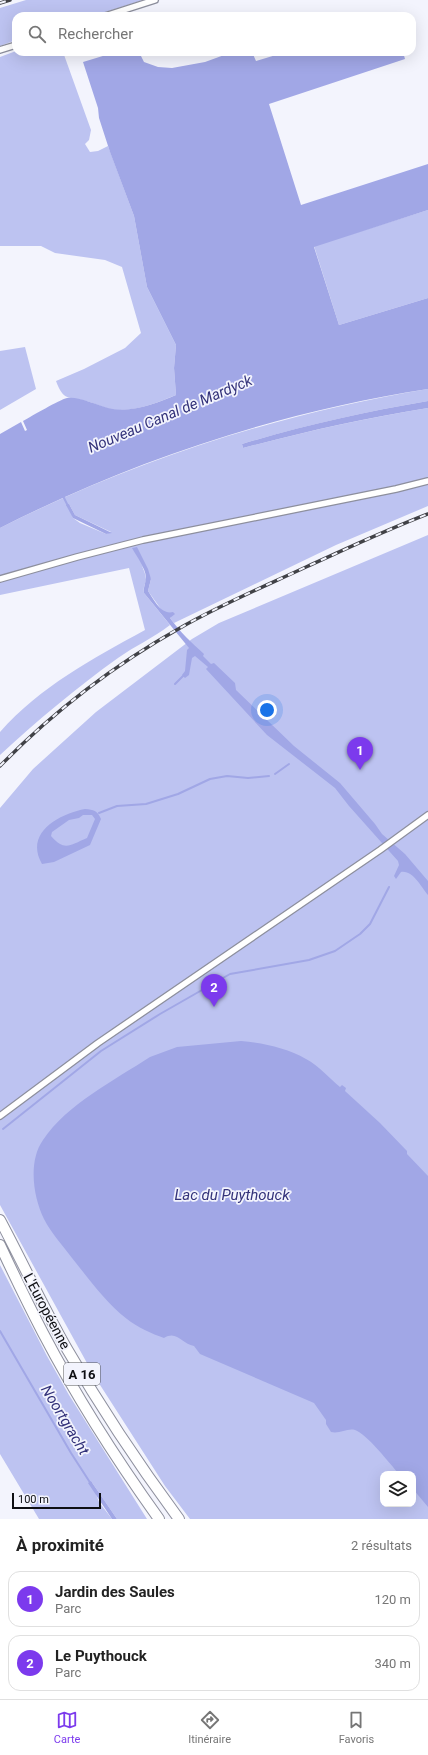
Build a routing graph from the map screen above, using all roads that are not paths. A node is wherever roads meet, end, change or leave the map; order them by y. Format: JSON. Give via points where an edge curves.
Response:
{"nodes":[{"id":1,"x":155,"y":0,"type":"edge"},
{"id":2,"x":118,"y":12,"type":"edge"},
{"id":3,"x":12,"y":46,"type":"edge"},
{"id":4,"x":0,"y":50,"type":"edge"},
{"id":5,"x":428,"y":481,"type":"edge"},
{"id":6,"x":0,"y":579,"type":"edge"},
{"id":7,"x":428,"y":815,"type":"edge"},
{"id":8,"x":0,"y":1116,"type":"edge"},
{"id":9,"x":0,"y":1220,"type":"edge"},
{"id":10,"x":0,"y":1245,"type":"edge"},
{"id":11,"x":159,"y":1519,"type":"edge"},
{"id":12,"x":179,"y":1519,"type":"edge"}],
"edges":[{"from":1,"to":2,"type":"street"},
{"from":3,"to":4,"type":"street"},
{"from":5,"to":6,"type":"street","via":[[136,542]]},
{"from":7,"to":8,"type":"street","via":[[98,1043]]},
{"from":9,"to":12,"type":"highway","name":"L'Européenne","number":"A 16","via":[[40,1300],[83,1376],[129,1449]]},
{"from":10,"to":11,"type":"highway","name":"L'Européenne","number":"A 16","via":[[72,1384],[116,1456]]}]}
